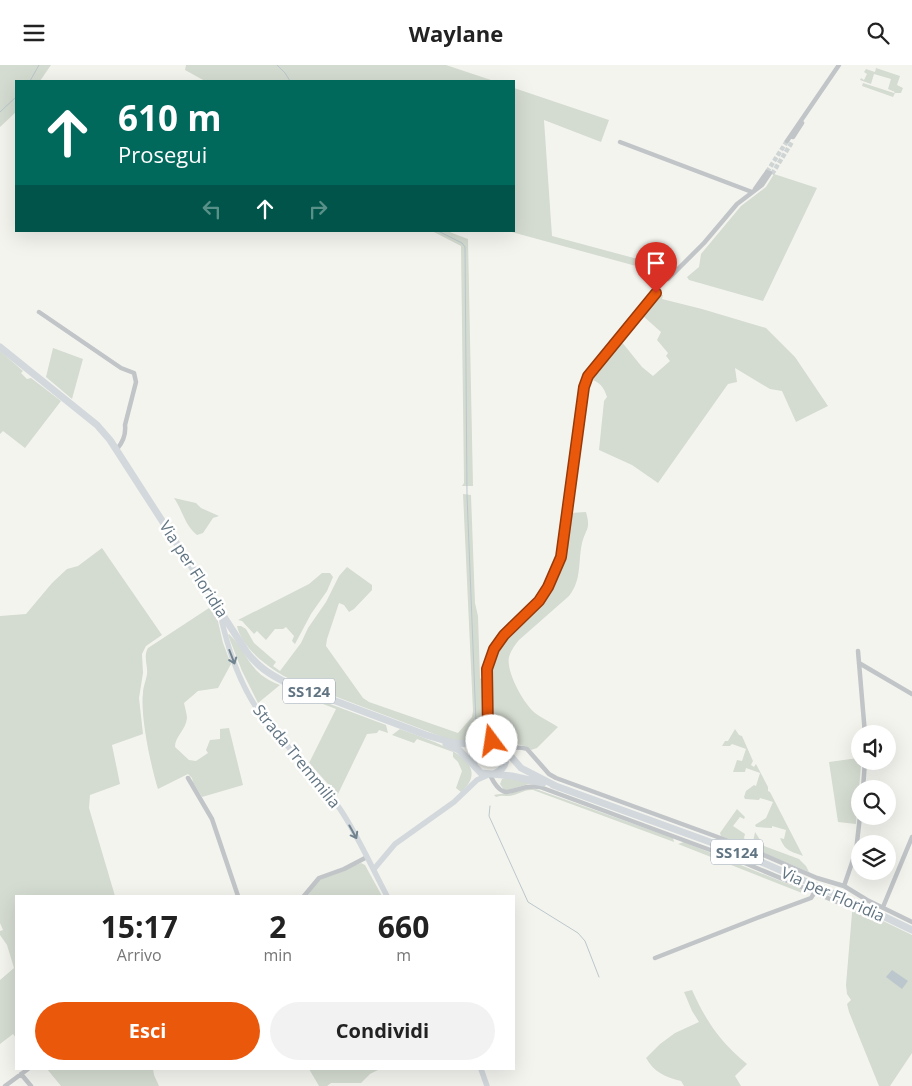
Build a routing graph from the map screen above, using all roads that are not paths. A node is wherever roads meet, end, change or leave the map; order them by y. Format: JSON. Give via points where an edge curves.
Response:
{"nodes":[{"id":1,"x":839,"y":65,"type":"edge"},
{"id":2,"x":788,"y":141,"type":"tunnel mouth"},
{"id":3,"x":620,"y":142,"type":"dead end"},
{"id":4,"x":768,"y":172,"type":"tunnel mouth"},
{"id":5,"x":752,"y":192,"type":"junction"},
{"id":6,"x":667,"y":278,"type":"tunnel mouth"},
{"id":7,"x":654,"y":293,"type":"tunnel mouth"},
{"id":8,"x":39,"y":312,"type":"dead end"},
{"id":9,"x":0,"y":347,"type":"edge"},
{"id":10,"x":117,"y":449,"type":"junction"},
{"id":11,"x":220,"y":610,"type":"junction"},
{"id":12,"x":858,"y":651,"type":"dead end"},
{"id":13,"x":859,"y":663,"type":"junction"},
{"id":14,"x":912,"y":694,"type":"edge"},
{"id":15,"x":864,"y":725,"type":"edge"},
{"id":16,"x":488,"y":731,"type":"junction"},
{"id":17,"x":426,"y":735,"type":"junction"},
{"id":18,"x":482,"y":743,"type":"junction"},
{"id":19,"x":500,"y":745,"type":"junction"},
{"id":20,"x":518,"y":747,"type":"junction"},
{"id":21,"x":508,"y":758,"type":"junction"},
{"id":22,"x":475,"y":766,"type":"junction"},
{"id":23,"x":490,"y":775,"type":"junction"},
{"id":24,"x":188,"y":778,"type":"dead end"},
{"id":25,"x":472,"y":785,"type":"junction"},
{"id":26,"x":558,"y":787,"type":"junction"},
{"id":27,"x":859,"y":825,"type":"edge"},
{"id":28,"x":912,"y":837,"type":"edge"},
{"id":29,"x":367,"y":857,"type":"junction"},
{"id":30,"x":374,"y":869,"type":"junction"},
{"id":31,"x":844,"y":886,"type":"junction"},
{"id":32,"x":815,"y":892,"type":"junction"},
{"id":33,"x":238,"y":895,"type":"edge"},
{"id":34,"x":305,"y":895,"type":"edge"},
{"id":35,"x":386,"y":895,"type":"edge"},
{"id":36,"x":849,"y":907,"type":"dead end"},
{"id":37,"x":883,"y":907,"type":"junction"},
{"id":38,"x":912,"y":922,"type":"edge"},
{"id":39,"x":912,"y":930,"type":"edge"},
{"id":40,"x":655,"y":958,"type":"dead end"},
{"id":41,"x":27,"y":1070,"type":"edge"},
{"id":42,"x":481,"y":1070,"type":"edge"},
{"id":43,"x":21,"y":1074,"type":"junction"},
{"id":44,"x":5,"y":1086,"type":"edge"},
{"id":45,"x":31,"y":1086,"type":"edge"},
{"id":46,"x":487,"y":1086,"type":"edge"}],
"edges":[{"from":1,"to":2,"type":"street"},
{"from":3,"to":5,"type":"street"},
{"from":4,"to":5,"type":"street"},
{"from":5,"to":6,"type":"street"},
{"from":7,"to":16,"type":"street","via":[[588,376],[561,557],[539,601],[494,649],[487,669]]},
{"from":8,"to":10,"type":"street","via":[[121,368],[134,373],[136,382],[122,443]]},
{"from":9,"to":10,"type":"main road","name":"Via per Floridia","via":[[97,425]]},
{"from":10,"to":11,"type":"main road","name":"Via per Floridia"},
{"from":11,"to":17,"type":"main road","name":"Via per Floridia","number":"SS124","via":[[251,658],[268,674]]},
{"from":11,"to":29,"type":"main road","name":"Strada Tremmilia","one_way":true,"via":[[227,642],[252,700],[342,812]]},
{"from":12,"to":13,"type":"street"},
{"from":13,"to":14,"type":"street"},
{"from":13,"to":15,"type":"street"},
{"from":16,"to":18,"type":"street"},
{"from":16,"to":19,"type":"street"},
{"from":17,"to":18,"type":"main road","via":[[453,743]]},
{"from":17,"to":22,"type":"main road","via":[[459,750]]},
{"from":18,"to":19,"type":"main road","via":[[489,741]]},
{"from":18,"to":22,"type":"main road","via":[[473,752]]},
{"from":19,"to":20,"type":"street"},
{"from":19,"to":21,"type":"main road"},
{"from":20,"to":21,"type":"street"},
{"from":20,"to":31,"type":"street","via":[[527,749],[556,778]]},
{"from":21,"to":23,"type":"main road","via":[[502,769]]},
{"from":21,"to":26,"type":"main road"},
{"from":22,"to":23,"type":"main road","via":[[481,773]]},
{"from":22,"to":25,"type":"main road"},
{"from":23,"to":25,"type":"main road"},
{"from":23,"to":26,"type":"main road","via":[[521,777]]},
{"from":23,"to":32,"type":"street","via":[[503,792],[531,785],[540,787],[699,845]]},
{"from":24,"to":33,"type":"street","via":[[212,819]]},
{"from":25,"to":30,"type":"main road","via":[[396,844]]},
{"from":26,"to":39,"type":"main road","name":"Via per Floridia","number":"SS124","via":[[743,854]]},
{"from":27,"to":31,"type":"street","via":[[856,851]]},
{"from":28,"to":37,"type":"street"},
{"from":29,"to":30,"type":"main road","name":"Strada Tremmilia"},
{"from":29,"to":34,"type":"street","via":[[320,878]]},
{"from":30,"to":35,"type":"main road","name":"Strada Tremmilia"},
{"from":31,"to":37,"type":"street"},
{"from":32,"to":36,"type":"street"},
{"from":32,"to":40,"type":"street","via":[[811,898]]},
{"from":37,"to":38,"type":"street"},
{"from":41,"to":43,"type":"street"},
{"from":42,"to":46,"type":"main road"},
{"from":43,"to":44,"type":"street"},
{"from":43,"to":45,"type":"street"}]}
